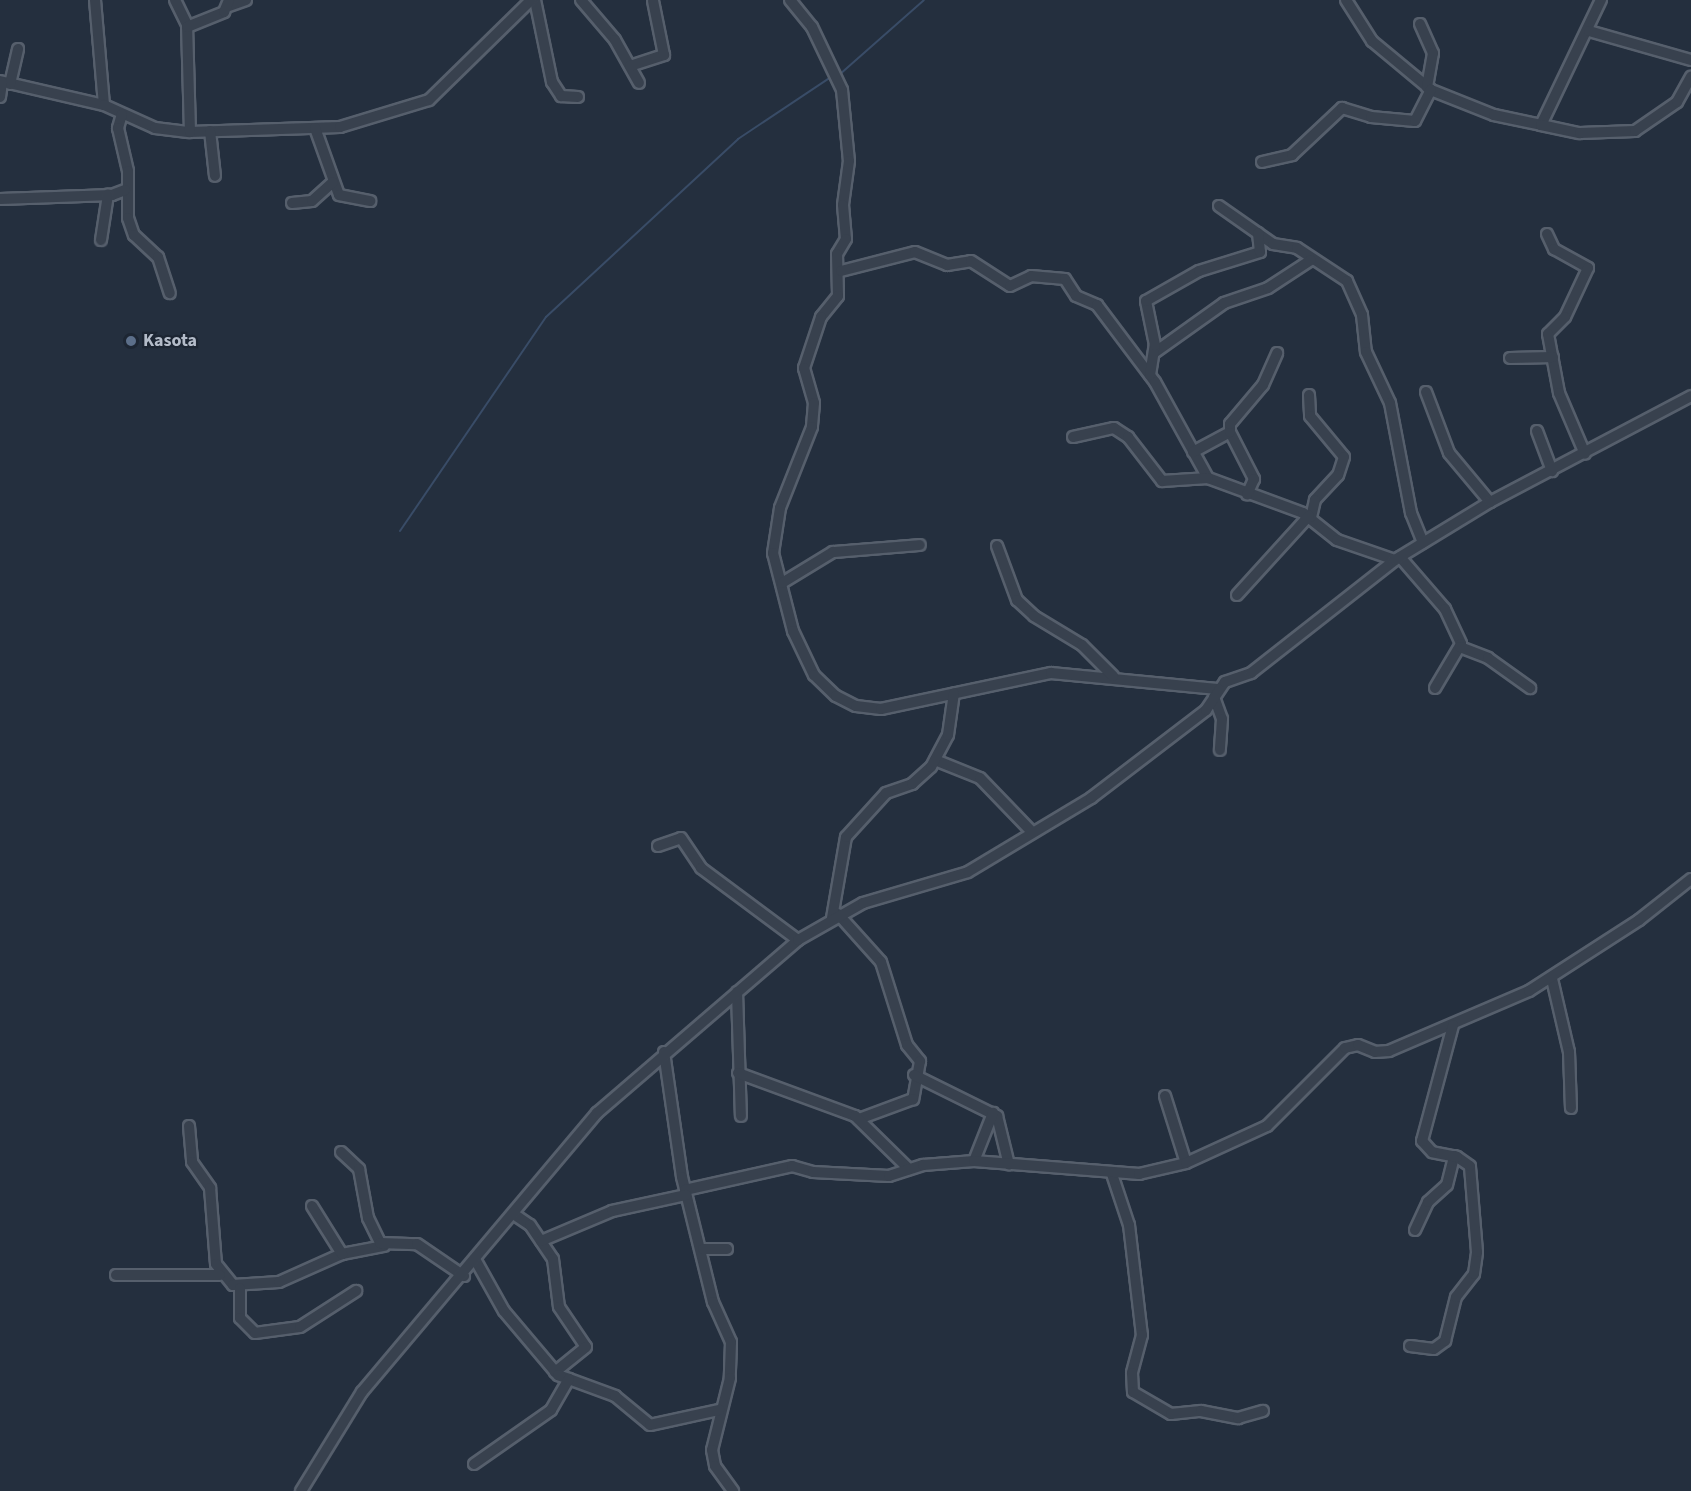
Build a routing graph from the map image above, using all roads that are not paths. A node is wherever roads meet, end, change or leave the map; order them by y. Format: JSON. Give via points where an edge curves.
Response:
{"nodes":[{"id":1,"x":95,"y":0,"type":"edge"},
{"id":2,"x":175,"y":0,"type":"edge"},
{"id":3,"x":246,"y":0,"type":"edge"},
{"id":4,"x":533,"y":0,"type":"edge"},
{"id":5,"x":581,"y":0,"type":"edge"},
{"id":6,"x":654,"y":0,"type":"edge"},
{"id":7,"x":790,"y":0,"type":"edge"},
{"id":8,"x":1346,"y":0,"type":"edge"},
{"id":9,"x":1601,"y":0,"type":"edge"},
{"id":10,"x":229,"y":3,"type":"edge"},
{"id":11,"x":1420,"y":24,"type":"dead end"},
{"id":12,"x":187,"y":25,"type":"junction"},
{"id":13,"x":1589,"y":31,"type":"junction"},
{"id":14,"x":18,"y":49,"type":"dead end"},
{"id":15,"x":1691,"y":60,"type":"edge"},
{"id":16,"x":630,"y":66,"type":"junction"},
{"id":17,"x":1691,"y":77,"type":"edge"},
{"id":18,"x":4,"y":82,"type":"edge"},
{"id":19,"x":639,"y":83,"type":"dead end"},
{"id":20,"x":1429,"y":88,"type":"junction"},
{"id":21,"x":0,"y":97,"type":"edge"},
{"id":22,"x":578,"y":97,"type":"dead end"},
{"id":23,"x":104,"y":105,"type":"junction"},
{"id":24,"x":122,"y":114,"type":"junction"},
{"id":25,"x":1541,"y":125,"type":"junction"},
{"id":26,"x":315,"y":128,"type":"junction"},
{"id":27,"x":210,"y":131,"type":"junction"},
{"id":28,"x":190,"y":132,"type":"junction"},
{"id":29,"x":1262,"y":162,"type":"dead end"},
{"id":30,"x":215,"y":176,"type":"dead end"},
{"id":31,"x":333,"y":182,"type":"junction"},
{"id":32,"x":125,"y":190,"type":"junction"},
{"id":33,"x":108,"y":195,"type":"junction"},
{"id":34,"x":370,"y":201,"type":"dead end"},
{"id":35,"x":2,"y":202,"type":"edge"},
{"id":36,"x":292,"y":203,"type":"dead end"},
{"id":37,"x":1219,"y":206,"type":"dead end"},
{"id":38,"x":1258,"y":233,"type":"junction"},
{"id":39,"x":1547,"y":234,"type":"dead end"},
{"id":40,"x":101,"y":240,"type":"dead end"},
{"id":41,"x":1311,"y":260,"type":"junction"},
{"id":42,"x":841,"y":271,"type":"junction"},
{"id":43,"x":171,"y":293,"type":"dead end"},
{"id":44,"x":1154,"y":353,"type":"junction"},
{"id":45,"x":1277,"y":353,"type":"dead end"},
{"id":46,"x":1553,"y":357,"type":"junction"},
{"id":47,"x":1510,"y":358,"type":"dead end"},
{"id":48,"x":1150,"y":375,"type":"junction"},
{"id":49,"x":1426,"y":392,"type":"dead end"},
{"id":50,"x":1309,"y":395,"type":"dead end"},
{"id":51,"x":1691,"y":396,"type":"edge"},
{"id":52,"x":1537,"y":431,"type":"dead end"},
{"id":53,"x":1230,"y":432,"type":"junction"},
{"id":54,"x":1073,"y":437,"type":"dead end"},
{"id":55,"x":1193,"y":452,"type":"junction"},
{"id":56,"x":1585,"y":454,"type":"junction"},
{"id":57,"x":1552,"y":471,"type":"junction"},
{"id":58,"x":1208,"y":478,"type":"junction"},
{"id":59,"x":1247,"y":495,"type":"junction"},
{"id":60,"x":1490,"y":502,"type":"junction"},
{"id":61,"x":1310,"y":516,"type":"junction"},
{"id":62,"x":1423,"y":543,"type":"junction"},
{"id":63,"x":920,"y":545,"type":"dead end"},
{"id":64,"x":997,"y":546,"type":"dead end"},
{"id":65,"x":1397,"y":559,"type":"junction"},
{"id":66,"x":782,"y":583,"type":"junction"},
{"id":67,"x":1237,"y":595,"type":"dead end"},
{"id":68,"x":1460,"y":647,"type":"junction"},
{"id":69,"x":1113,"y":676,"type":"junction"},
{"id":70,"x":1435,"y":688,"type":"dead end"},
{"id":71,"x":1530,"y":688,"type":"dead end"},
{"id":72,"x":954,"y":693,"type":"junction"},
{"id":73,"x":1215,"y":693,"type":"junction"},
{"id":74,"x":1220,"y":750,"type":"dead end"},
{"id":75,"x":935,"y":760,"type":"junction"},
{"id":76,"x":1032,"y":832,"type":"junction"},
{"id":77,"x":658,"y":846,"type":"dead end"},
{"id":78,"x":1691,"y":879,"type":"edge"},
{"id":79,"x":835,"y":916,"type":"junction"},
{"id":80,"x":798,"y":940,"type":"junction"},
{"id":81,"x":1552,"y":979,"type":"junction"},
{"id":82,"x":737,"y":992,"type":"junction"},
{"id":83,"x":1453,"y":1025,"type":"junction"},
{"id":84,"x":664,"y":1052,"type":"junction"},
{"id":85,"x":738,"y":1073,"type":"junction"},
{"id":86,"x":915,"y":1075,"type":"junction"},
{"id":87,"x":1165,"y":1096,"type":"dead end"},
{"id":88,"x":1571,"y":1108,"type":"dead end"},
{"id":89,"x":993,"y":1113,"type":"junction"},
{"id":90,"x":741,"y":1116,"type":"dead end"},
{"id":91,"x":859,"y":1119,"type":"junction"},
{"id":92,"x":189,"y":1126,"type":"dead end"},
{"id":93,"x":340,"y":1152,"type":"dead end"},
{"id":94,"x":1454,"y":1156,"type":"junction"},
{"id":95,"x":974,"y":1161,"type":"junction"},
{"id":96,"x":1186,"y":1162,"type":"junction"},
{"id":97,"x":1009,"y":1166,"type":"junction"},
{"id":98,"x":909,"y":1169,"type":"junction"},
{"id":99,"x":1112,"y":1174,"type":"junction"},
{"id":100,"x":686,"y":1193,"type":"junction"},
{"id":101,"x":312,"y":1206,"type":"dead end"},
{"id":102,"x":515,"y":1215,"type":"junction"},
{"id":103,"x":1415,"y":1230,"type":"dead end"},
{"id":104,"x":541,"y":1241,"type":"junction"},
{"id":105,"x":384,"y":1246,"type":"junction"},
{"id":106,"x":703,"y":1249,"type":"junction"},
{"id":107,"x":727,"y":1249,"type":"dead end"},
{"id":108,"x":342,"y":1254,"type":"junction"},
{"id":109,"x":476,"y":1261,"type":"junction"},
{"id":110,"x":116,"y":1275,"type":"dead end"},
{"id":111,"x":220,"y":1275,"type":"junction"},
{"id":112,"x":464,"y":1276,"type":"junction"},
{"id":113,"x":240,"y":1288,"type":"junction"},
{"id":114,"x":356,"y":1291,"type":"dead end"},
{"id":115,"x":1410,"y":1346,"type":"dead end"},
{"id":116,"x":555,"y":1372,"type":"junction"},
{"id":117,"x":569,"y":1380,"type":"junction"},
{"id":118,"x":719,"y":1410,"type":"junction"},
{"id":119,"x":1263,"y":1411,"type":"dead end"},
{"id":120,"x":474,"y":1464,"type":"dead end"},
{"id":121,"x":301,"y":1491,"type":"edge"},
{"id":122,"x":733,"y":1491,"type":"edge"}],
"edges":[{"from":1,"to":23,"type":"street"},
{"from":2,"to":12,"type":"street"},
{"from":3,"to":10,"type":"street"},
{"from":4,"to":22,"type":"street","via":[[552,82],[561,96]]},
{"from":4,"to":26,"type":"street","via":[[429,100],[352,125]]},
{"from":5,"to":16,"type":"street"},
{"from":6,"to":16,"type":"street","via":[[664,55]]},
{"from":7,"to":42,"type":"street","via":[[812,27],[842,90],[849,161],[843,205],[846,239],[837,254]]},
{"from":8,"to":20,"type":"street","via":[[1372,41]]},
{"from":9,"to":13,"type":"street"},
{"from":10,"to":12,"type":"street"},
{"from":11,"to":20,"type":"street","via":[[1433,53]]},
{"from":12,"to":28,"type":"street"},
{"from":13,"to":15,"type":"street"},
{"from":13,"to":25,"type":"street"},
{"from":14,"to":18,"type":"street"},
{"from":16,"to":19,"type":"street"},
{"from":17,"to":25,"type":"street","via":[[1677,102],[1635,131],[1580,133]]},
{"from":18,"to":21,"type":"street"},
{"from":18,"to":23,"type":"street"},
{"from":20,"to":25,"type":"street","via":[[1494,115]]},
{"from":20,"to":29,"type":"street","via":[[1415,121],[1371,117],[1342,108],[1292,155]]},
{"from":23,"to":24,"type":"street"},
{"from":24,"to":28,"type":"street","via":[[140,124]]},
{"from":24,"to":32,"type":"street","via":[[118,128],[128,171]]},
{"from":26,"to":27,"type":"street"},
{"from":26,"to":31,"type":"street"},
{"from":27,"to":28,"type":"street"},
{"from":27,"to":30,"type":"street"},
{"from":31,"to":34,"type":"street","via":[[344,199]]},
{"from":31,"to":36,"type":"street","via":[[312,201]]},
{"from":32,"to":33,"type":"street"},
{"from":32,"to":43,"type":"street","via":[[131,228],[158,257]]},
{"from":33,"to":35,"type":"street"},
{"from":33,"to":40,"type":"street"},
{"from":37,"to":38,"type":"street"},
{"from":38,"to":41,"type":"street"},
{"from":38,"to":44,"type":"street","via":[[1259,253],[1199,271],[1150,297],[1144,308]]},
{"from":39,"to":46,"type":"street","via":[[1554,249],[1588,268],[1565,317],[1550,327]]},
{"from":41,"to":44,"type":"street","via":[[1268,288],[1224,303]]},
{"from":41,"to":62,"type":"street","via":[[1341,276],[1358,302],[1366,352],[1390,403],[1412,513]]},
{"from":42,"to":48,"type":"street","via":[[915,252],[947,265],[971,261],[1010,286],[1032,276],[1065,279],[1076,296],[1096,305]]},
{"from":42,"to":66,"type":"street","via":[[835,306],[821,317],[804,368],[814,402],[812,426],[777,523],[773,553]]},
{"from":44,"to":48,"type":"street"},
{"from":45,"to":53,"type":"street","via":[[1263,385],[1230,424]]},
{"from":46,"to":47,"type":"street"},
{"from":46,"to":56,"type":"street","via":[[1559,393]]},
{"from":48,"to":55,"type":"street","via":[[1176,413]]},
{"from":49,"to":60,"type":"street","via":[[1449,453]]},
{"from":50,"to":61,"type":"street","via":[[1310,416],[1344,457],[1338,475],[1315,500]]},
{"from":51,"to":56,"type":"street"},
{"from":52,"to":57,"type":"street"},
{"from":53,"to":55,"type":"street"},
{"from":53,"to":59,"type":"street","via":[[1254,479]]},
{"from":54,"to":58,"type":"street","via":[[1114,428],[1128,437],[1162,481]]},
{"from":55,"to":58,"type":"street"},
{"from":56,"to":57,"type":"street"},
{"from":57,"to":60,"type":"street"},
{"from":58,"to":59,"type":"street"},
{"from":59,"to":61,"type":"street"},
{"from":60,"to":62,"type":"street"},
{"from":61,"to":65,"type":"street","via":[[1337,540]]},
{"from":61,"to":67,"type":"street"},
{"from":62,"to":65,"type":"street"},
{"from":63,"to":66,"type":"street","via":[[833,552]]},
{"from":64,"to":69,"type":"street","via":[[1017,600],[1034,616],[1082,645]]},
{"from":65,"to":68,"type":"street","via":[[1445,609]]},
{"from":65,"to":73,"type":"street","via":[[1251,673]]},
{"from":66,"to":72,"type":"street","via":[[806,660],[836,696],[856,706],[881,709]]},
{"from":68,"to":70,"type":"street"},
{"from":68,"to":71,"type":"street","via":[[1488,658]]},
{"from":69,"to":72,"type":"street","via":[[1030,675]]},
{"from":69,"to":73,"type":"street"},
{"from":72,"to":75,"type":"street","via":[[948,735]]},
{"from":73,"to":74,"type":"street","via":[[1222,719]]},
{"from":73,"to":76,"type":"street","via":[[1182,730],[1091,798]]},
{"from":75,"to":76,"type":"street","via":[[980,778]]},
{"from":75,"to":79,"type":"street","via":[[912,784],[886,793],[846,837]]},
{"from":76,"to":79,"type":"street","via":[[968,872]]},
{"from":77,"to":80,"type":"street","via":[[681,838],[701,868]]},
{"from":78,"to":81,"type":"street"},
{"from":79,"to":80,"type":"street"},
{"from":79,"to":86,"type":"street","via":[[882,962],[907,1045],[920,1061]]},
{"from":80,"to":82,"type":"street"},
{"from":81,"to":83,"type":"street"},
{"from":81,"to":88,"type":"street","via":[[1569,1052]]},
{"from":82,"to":84,"type":"street"},
{"from":82,"to":85,"type":"street"},
{"from":83,"to":94,"type":"street","via":[[1422,1141],[1432,1152]]},
{"from":83,"to":96,"type":"street","via":[[1383,1052],[1358,1045],[1345,1048],[1268,1126]]},
{"from":84,"to":100,"type":"street"},
{"from":84,"to":102,"type":"street","via":[[597,1113]]},
{"from":85,"to":90,"type":"street"},
{"from":85,"to":91,"type":"street"},
{"from":86,"to":89,"type":"street"},
{"from":86,"to":91,"type":"street","via":[[913,1099]]},
{"from":87,"to":96,"type":"street"},
{"from":89,"to":95,"type":"street"},
{"from":89,"to":97,"type":"street","via":[[1002,1130]]},
{"from":91,"to":98,"type":"street"},
{"from":92,"to":111,"type":"street","via":[[192,1162],[210,1188]]},
{"from":93,"to":105,"type":"street","via":[[359,1170],[368,1218]]},
{"from":94,"to":103,"type":"street","via":[[1447,1185],[1428,1202]]},
{"from":94,"to":115,"type":"street","via":[[1472,1174],[1478,1240],[1474,1274],[1456,1297],[1440,1347]]},
{"from":95,"to":97,"type":"street"},
{"from":95,"to":98,"type":"street"},
{"from":96,"to":99,"type":"street","via":[[1138,1174]]},
{"from":97,"to":99,"type":"street"},
{"from":98,"to":100,"type":"street","via":[[861,1175],[792,1166]]},
{"from":99,"to":119,"type":"street","via":[[1130,1225],[1142,1335],[1132,1373],[1133,1392],[1171,1414],[1201,1412],[1238,1418]]},
{"from":100,"to":104,"type":"street","via":[[612,1211]]},
{"from":100,"to":106,"type":"street"},
{"from":101,"to":108,"type":"street"},
{"from":102,"to":104,"type":"street"},
{"from":102,"to":109,"type":"street"},
{"from":104,"to":116,"type":"street","via":[[557,1269],[559,1306],[586,1348]]},
{"from":105,"to":108,"type":"street"},
{"from":105,"to":112,"type":"street","via":[[417,1244]]},
{"from":106,"to":107,"type":"street"},
{"from":106,"to":118,"type":"street","via":[[713,1302],[731,1342],[730,1378]]},
{"from":108,"to":113,"type":"street","via":[[279,1282]]},
{"from":109,"to":112,"type":"street"},
{"from":109,"to":116,"type":"street","via":[[504,1311]]},
{"from":110,"to":111,"type":"street"},
{"from":111,"to":113,"type":"street"},
{"from":112,"to":121,"type":"street","via":[[351,1406]]},
{"from":113,"to":114,"type":"street","via":[[240,1318],[255,1333],[300,1327]]},
{"from":116,"to":117,"type":"street"},
{"from":117,"to":118,"type":"street","via":[[615,1396],[650,1425]]},
{"from":117,"to":120,"type":"street","via":[[551,1410]]},
{"from":118,"to":122,"type":"street","via":[[713,1459]]}]}
